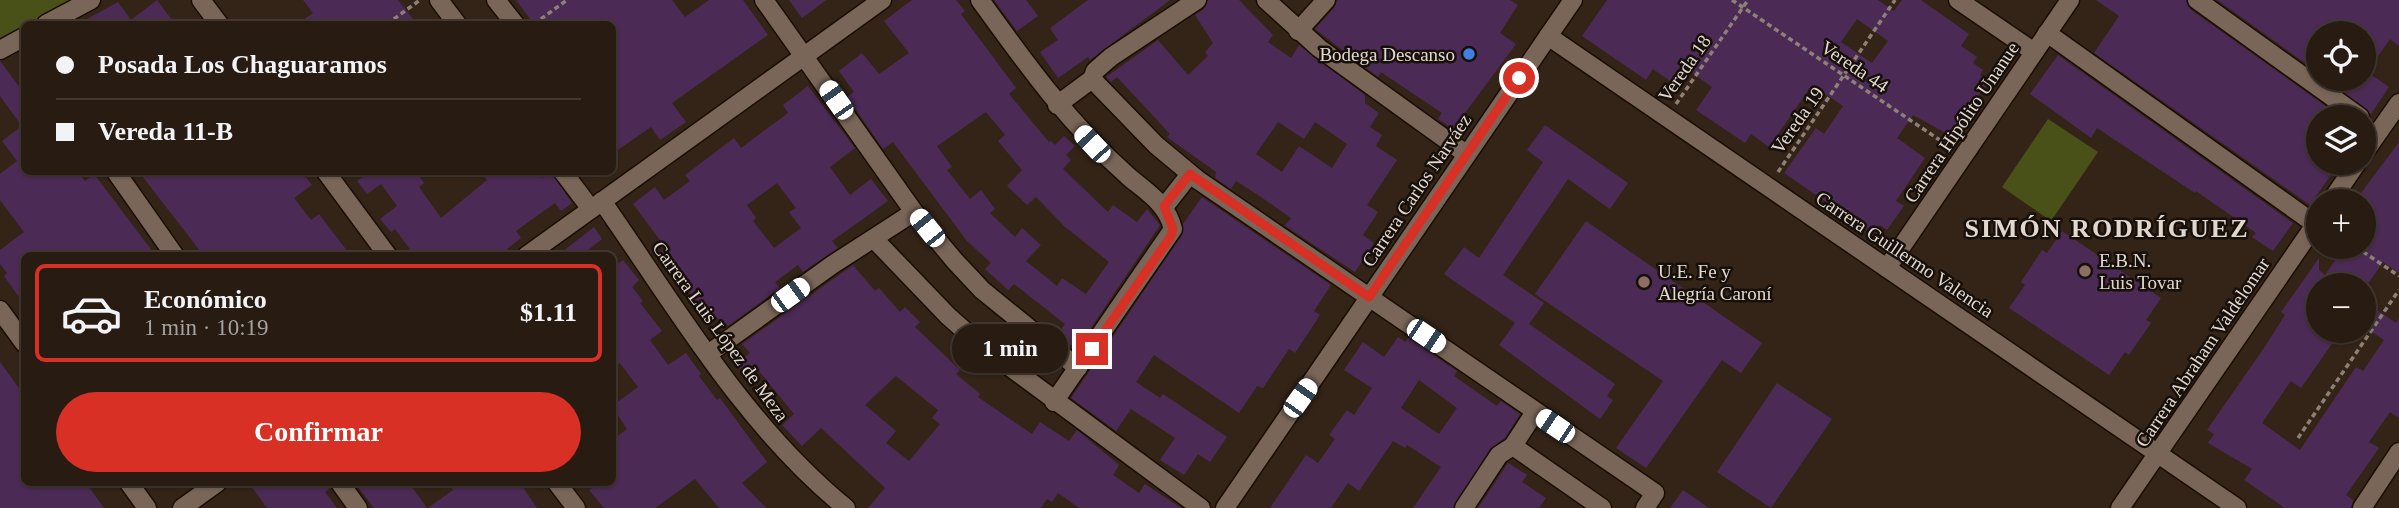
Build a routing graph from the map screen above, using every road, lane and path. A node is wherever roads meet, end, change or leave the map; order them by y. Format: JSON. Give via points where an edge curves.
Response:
{"nodes":[{"id":1,"x":92,"y":0,"type":"edge"},
{"id":2,"x":201,"y":0,"type":"edge"},
{"id":3,"x":421,"y":0,"type":"edge"},
{"id":4,"x":439,"y":0,"type":"edge"},
{"id":5,"x":496,"y":0,"type":"edge"},
{"id":6,"x":567,"y":0,"type":"edge"},
{"id":7,"x":764,"y":0,"type":"edge"},
{"id":8,"x":882,"y":0,"type":"edge"},
{"id":9,"x":980,"y":0,"type":"edge"},
{"id":10,"x":1197,"y":0,"type":"edge"},
{"id":11,"x":1266,"y":0,"type":"edge"},
{"id":12,"x":1325,"y":0,"type":"edge"},
{"id":13,"x":1573,"y":0,"type":"edge"},
{"id":14,"x":1732,"y":0,"type":"edge"},
{"id":15,"x":1748,"y":0,"type":"edge"},
{"id":16,"x":1895,"y":0,"type":"edge"},
{"id":17,"x":1958,"y":0,"type":"edge"},
{"id":18,"x":2070,"y":0,"type":"edge"},
{"id":19,"x":2197,"y":0,"type":"edge"},
{"id":20,"x":1743,"y":8,"type":"junction"},
{"id":21,"x":52,"y":21,"type":"edge"},
{"id":22,"x":217,"y":21,"type":"edge"},
{"id":23,"x":391,"y":21,"type":"edge"},
{"id":24,"x":455,"y":21,"type":"edge"},
{"id":25,"x":513,"y":21,"type":"edge"},
{"id":26,"x":538,"y":21,"type":"edge"},
{"id":27,"x":1298,"y":31,"type":"junction"},
{"id":28,"x":2047,"y":33,"type":"junction"},
{"id":29,"x":1548,"y":36,"type":"junction"},
{"id":30,"x":21,"y":40,"type":"edge"},
{"id":31,"x":0,"y":50,"type":"edge"},
{"id":32,"x":2034,"y":52,"type":"junction"},
{"id":33,"x":805,"y":55,"type":"junction"},
{"id":34,"x":1844,"y":76,"type":"junction"},
{"id":35,"x":1092,"y":79,"type":"junction"},
{"id":36,"x":2399,"y":103,"type":"edge"},
{"id":37,"x":1057,"y":105,"type":"junction"},
{"id":38,"x":2343,"y":105,"type":"edge"},
{"id":39,"x":1667,"y":118,"type":"junction"},
{"id":40,"x":2376,"y":129,"type":"edge"},
{"id":41,"x":2379,"y":131,"type":"junction"},
{"id":42,"x":2376,"y":135,"type":"edge"},
{"id":43,"x":1466,"y":153,"type":"junction"},
{"id":44,"x":1963,"y":156,"type":"junction"},
{"id":45,"x":1190,"y":174,"type":"junction"},
{"id":46,"x":118,"y":175,"type":"edge"},
{"id":47,"x":328,"y":175,"type":"edge"},
{"id":48,"x":567,"y":175,"type":"edge"},
{"id":49,"x":1768,"y":186,"type":"junction"},
{"id":50,"x":596,"y":205,"type":"junction"},
{"id":51,"x":1164,"y":206,"type":"junction"},
{"id":52,"x":914,"y":212,"type":"junction"},
{"id":53,"x":2306,"y":214,"type":"edge"},
{"id":54,"x":2306,"y":238,"type":"edge"},
{"id":55,"x":874,"y":239,"type":"junction"},
{"id":56,"x":172,"y":252,"type":"edge"},
{"id":57,"x":385,"y":252,"type":"edge"},
{"id":58,"x":531,"y":252,"type":"edge"},
{"id":59,"x":2374,"y":259,"type":"edge"},
{"id":60,"x":1887,"y":268,"type":"junction"},
{"id":61,"x":2399,"y":276,"type":"edge"},
{"id":62,"x":2399,"y":290,"type":"edge"},
{"id":63,"x":1369,"y":297,"type":"junction"},
{"id":64,"x":0,"y":310,"type":"edge"},
{"id":65,"x":21,"y":339,"type":"edge"},
{"id":66,"x":708,"y":354,"type":"junction"},
{"id":67,"x":1078,"y":369,"type":"junction"},
{"id":68,"x":1054,"y":402,"type":"junction"},
{"id":69,"x":1535,"y":412,"type":"junction"},
{"id":70,"x":2298,"y":438,"type":"dead end"},
{"id":71,"x":1513,"y":446,"type":"junction"},
{"id":72,"x":2399,"y":452,"type":"edge"},
{"id":73,"x":2158,"y":453,"type":"junction"},
{"id":74,"x":131,"y":486,"type":"edge"},
{"id":75,"x":213,"y":486,"type":"edge"},
{"id":76,"x":342,"y":486,"type":"edge"},
{"id":77,"x":559,"y":486,"type":"edge"},
{"id":78,"x":146,"y":508,"type":"edge"},
{"id":79,"x":182,"y":508,"type":"edge"},
{"id":80,"x":358,"y":508,"type":"edge"},
{"id":81,"x":576,"y":508,"type":"edge"},
{"id":82,"x":846,"y":508,"type":"edge"},
{"id":83,"x":1201,"y":508,"type":"edge"},
{"id":84,"x":1225,"y":508,"type":"edge"},
{"id":85,"x":1464,"y":508,"type":"edge"},
{"id":86,"x":1602,"y":508,"type":"edge"},
{"id":87,"x":1645,"y":508,"type":"edge"},
{"id":88,"x":2120,"y":508,"type":"edge"},
{"id":89,"x":2237,"y":508,"type":"edge"},
{"id":90,"x":2362,"y":508,"type":"edge"}],
"edges":[{"from":1,"to":21,"type":"street"},
{"from":2,"to":22,"type":"street"},
{"from":3,"to":23,"type":"path"},
{"from":4,"to":24,"type":"street"},
{"from":5,"to":25,"type":"street"},
{"from":6,"to":26,"type":"path"},
{"from":7,"to":33,"type":"street"},
{"from":8,"to":33,"type":"street"},
{"from":9,"to":37,"type":"street"},
{"from":10,"to":35,"type":"street","via":[[1111,57]]},
{"from":11,"to":27,"type":"street"},
{"from":12,"to":27,"type":"street"},
{"from":13,"to":29,"type":"street","name":"Carrera Carlos Narváez"},
{"from":14,"to":20,"type":"path","name":"Vereda 44"},
{"from":15,"to":20,"type":"path","name":"Vereda 18"},
{"from":16,"to":34,"type":"path","name":"Vereda 19"},
{"from":17,"to":32,"type":"street"},
{"from":18,"to":28,"type":"street","name":"Carrera Hipólito Unanue"},
{"from":19,"to":38,"type":"street"},
{"from":20,"to":34,"type":"path","name":"Vereda 44"},
{"from":20,"to":39,"type":"path","name":"Vereda 18"},
{"from":27,"to":43,"type":"street"},
{"from":28,"to":32,"type":"street","name":"Carrera Hipólito Unanue"},
{"from":28,"to":53,"type":"street"},
{"from":29,"to":39,"type":"street","name":"Carrera Guillermo Valencia"},
{"from":29,"to":43,"type":"street","name":"Carrera Carlos Narváez"},
{"from":30,"to":31,"type":"street"},
{"from":32,"to":44,"type":"street","name":"Carrera Hipólito Unanue"},
{"from":33,"to":50,"type":"street"},
{"from":33,"to":52,"type":"street"},
{"from":34,"to":44,"type":"path","name":"Vereda 44"},
{"from":34,"to":49,"type":"path","name":"Vereda 19"},
{"from":35,"to":37,"type":"street"},
{"from":35,"to":45,"type":"street"},
{"from":36,"to":41,"type":"street"},
{"from":37,"to":51,"type":"street","via":[[1092,144]]},
{"from":39,"to":49,"type":"street","name":"Carrera Guillermo Valencia"},
{"from":40,"to":41,"type":"street"},
{"from":41,"to":42,"type":"street"},
{"from":43,"to":63,"type":"street","name":"Carrera Carlos Narváez"},
{"from":44,"to":60,"type":"street","name":"Carrera Hipólito Unanue"},
{"from":45,"to":51,"type":"street"},
{"from":45,"to":63,"type":"street"},
{"from":46,"to":56,"type":"street"},
{"from":47,"to":57,"type":"street"},
{"from":48,"to":50,"type":"street","name":"Carrera Luis López de Meza"},
{"from":49,"to":60,"type":"street","name":"Carrera Guillermo Valencia"},
{"from":50,"to":58,"type":"street"},
{"from":50,"to":66,"type":"street","name":"Carrera Luis López de Meza"},
{"from":51,"to":67,"type":"street","via":[[1173,229],[1171,236]]},
{"from":52,"to":55,"type":"street"},
{"from":52,"to":67,"type":"street","via":[[982,290]]},
{"from":54,"to":73,"type":"street","name":"Carrera Abraham Valdelomar"},
{"from":55,"to":66,"type":"street"},
{"from":55,"to":68,"type":"street","via":[[947,316]]},
{"from":59,"to":61,"type":"path"},
{"from":60,"to":73,"type":"street","name":"Carrera Guillermo Valencia"},
{"from":62,"to":70,"type":"path"},
{"from":63,"to":69,"type":"street"},
{"from":63,"to":84,"type":"street","name":"Carrera Carlos Narváez"},
{"from":64,"to":65,"type":"street"},
{"from":66,"to":82,"type":"street","name":"Carrera Luis López de Meza","via":[[775,441]]},
{"from":67,"to":68,"type":"street"},
{"from":68,"to":83,"type":"street"},
{"from":69,"to":71,"type":"street"},
{"from":69,"to":87,"type":"street","via":[[1656,493]]},
{"from":71,"to":85,"type":"street","via":[[1499,455]]},
{"from":71,"to":86,"type":"street"},
{"from":72,"to":90,"type":"street"},
{"from":73,"to":88,"type":"street","name":"Carrera Abraham Valdelomar"},
{"from":73,"to":89,"type":"street","name":"Carrera Guillermo Valencia"},
{"from":74,"to":78,"type":"street"},
{"from":75,"to":79,"type":"street"},
{"from":76,"to":80,"type":"street"},
{"from":77,"to":81,"type":"street"}]}
